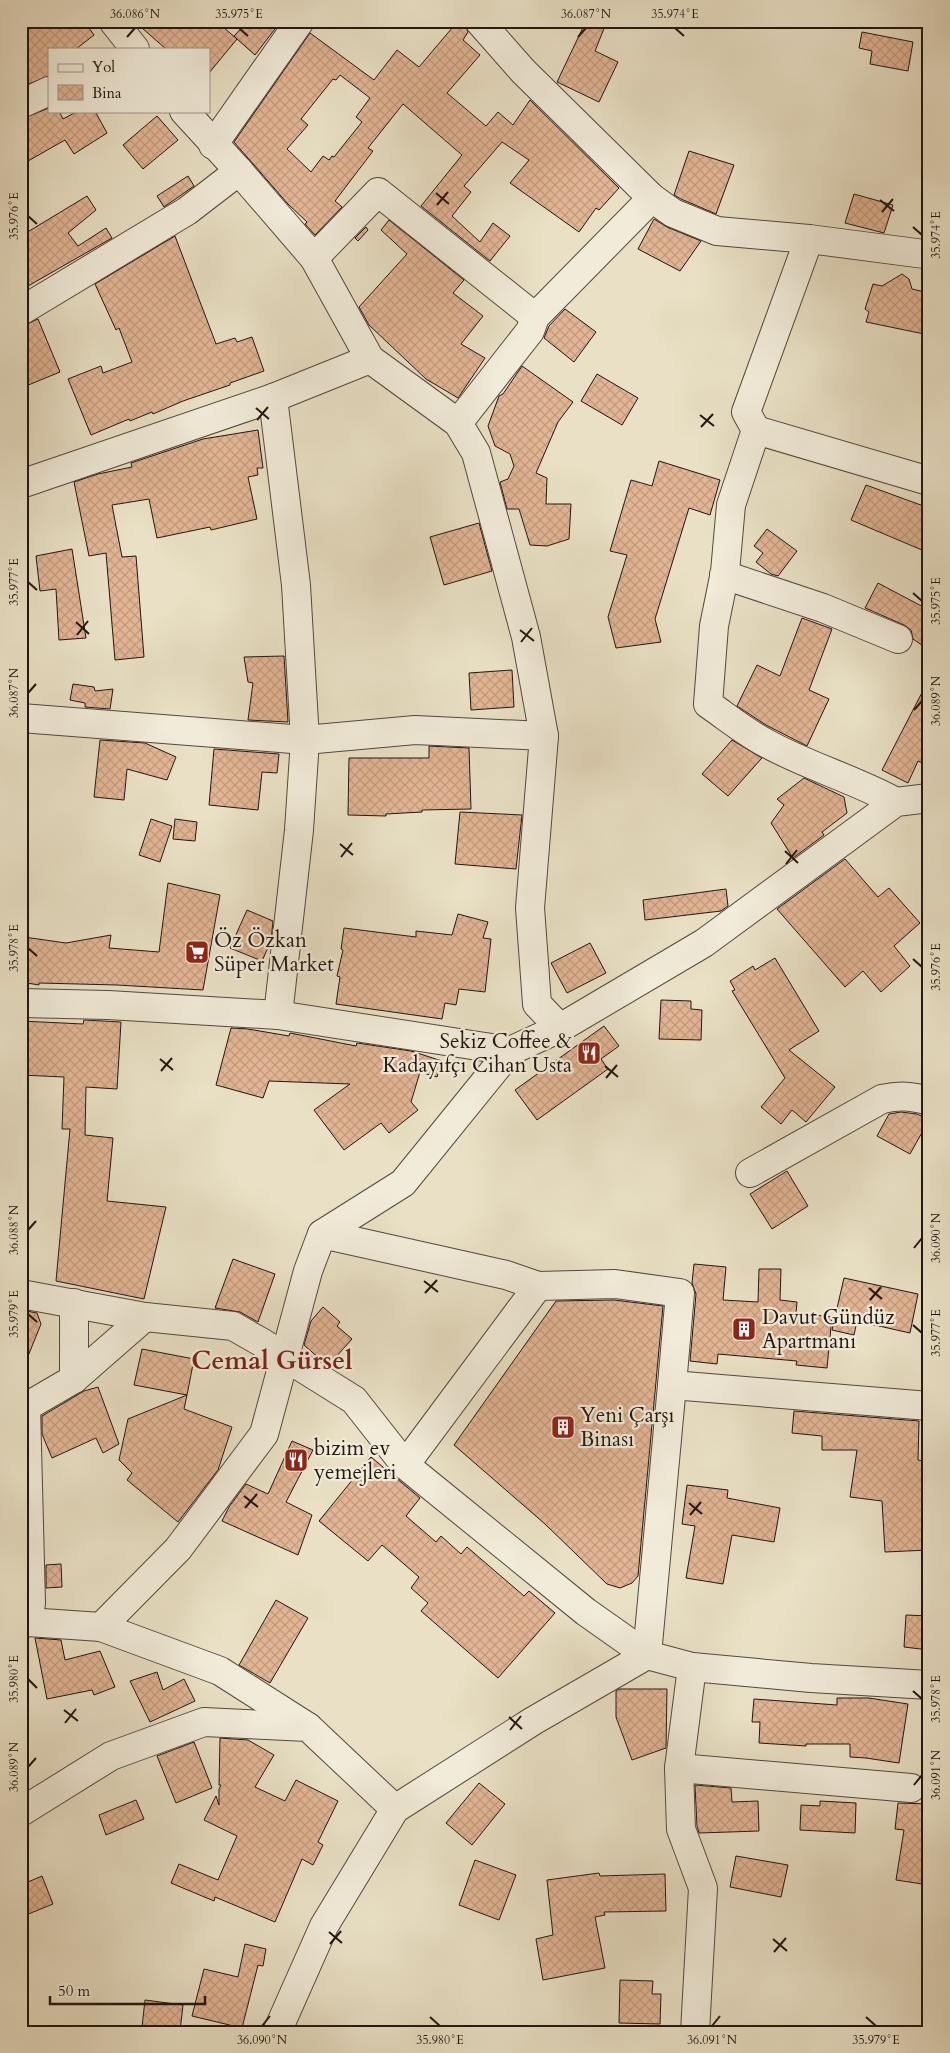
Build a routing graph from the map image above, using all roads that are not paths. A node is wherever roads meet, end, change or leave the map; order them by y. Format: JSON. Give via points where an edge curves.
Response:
{"nodes":[{"id":1,"x":113,"y":21,"type":"edge"},
{"id":2,"x":300,"y":21,"type":"edge"},
{"id":3,"x":479,"y":21,"type":"edge"},
{"id":4,"x":134,"y":48,"type":"edge"},
{"id":5,"x":48,"y":91,"type":"edge"},
{"id":6,"x":21,"y":104,"type":"edge"},
{"id":7,"x":185,"y":112,"type":"edge"},
{"id":8,"x":213,"y":145,"type":"junction"},
{"id":9,"x":239,"y":171,"type":"junction"},
{"id":10,"x":652,"y":198,"type":"junction"},
{"id":11,"x":809,"y":239,"type":"junction"},
{"id":12,"x":927,"y":252,"type":"edge"},
{"id":13,"x":314,"y":258,"type":"junction"},
{"id":14,"x":21,"y":311,"type":"edge"},
{"id":15,"x":535,"y":317,"type":"junction"},
{"id":16,"x":370,"y":359,"type":"junction"},
{"id":17,"x":273,"y":398,"type":"junction"},
{"id":18,"x":458,"y":423,"type":"junction"},
{"id":19,"x":756,"y":430,"type":"junction"},
{"id":20,"x":929,"y":481,"type":"edge"},
{"id":21,"x":21,"y":484,"type":"edge"},
{"id":22,"x":724,"y":575,"type":"junction"},
{"id":23,"x":898,"y":639,"type":"dead end"},
{"id":24,"x":21,"y":718,"type":"edge"},
{"id":25,"x":544,"y":736,"type":"junction"},
{"id":26,"x":305,"y":740,"type":"junction"},
{"id":27,"x":929,"y":798,"type":"edge"},
{"id":28,"x":896,"y":802,"type":"junction"},
{"id":29,"x":21,"y":1004,"type":"edge"},
{"id":30,"x":278,"y":1015,"type":"junction"},
{"id":31,"x":560,"y":1028,"type":"junction"},
{"id":32,"x":510,"y":1051,"type":"junction"},
{"id":33,"x":929,"y":1101,"type":"edge"},
{"id":34,"x":750,"y":1173,"type":"dead end"},
{"id":35,"x":322,"y":1234,"type":"junction"},
{"id":36,"x":538,"y":1286,"type":"junction"},
{"id":37,"x":21,"y":1294,"type":"edge"},
{"id":38,"x":74,"y":1303,"type":"junction"},
{"id":39,"x":145,"y":1317,"type":"junction"},
{"id":40,"x":286,"y":1356,"type":"junction"},
{"id":41,"x":74,"y":1379,"type":"junction"},
{"id":42,"x":672,"y":1385,"type":"junction"},
{"id":43,"x":929,"y":1406,"type":"edge"},
{"id":44,"x":24,"y":1408,"type":"edge"},
{"id":45,"x":405,"y":1465,"type":"junction"},
{"id":46,"x":25,"y":1623,"type":"edge"},
{"id":47,"x":101,"y":1627,"type":"junction"},
{"id":48,"x":647,"y":1655,"type":"junction"},
{"id":49,"x":692,"y":1666,"type":"junction"},
{"id":50,"x":929,"y":1685,"type":"edge"},
{"id":51,"x":308,"y":1727,"type":"junction"},
{"id":52,"x":679,"y":1768,"type":"junction"},
{"id":53,"x":910,"y":1788,"type":"dead end"},
{"id":54,"x":395,"y":1809,"type":"junction"},
{"id":55,"x":21,"y":1812,"type":"edge"},
{"id":56,"x":277,"y":2032,"type":"edge"},
{"id":57,"x":695,"y":2032,"type":"edge"}],
"edges":[{"from":1,"to":4,"type":"street"},
{"from":2,"to":8,"type":"street"},
{"from":3,"to":10,"type":"street","via":[[523,71]]},
{"from":5,"to":6,"type":"street"},
{"from":7,"to":8,"type":"street"},
{"from":8,"to":9,"type":"street"},
{"from":9,"to":13,"type":"street"},
{"from":9,"to":14,"type":"street","via":[[187,211]]},
{"from":10,"to":11,"type":"street","via":[[673,213],[717,231]]},
{"from":10,"to":15,"type":"street"},
{"from":11,"to":12,"type":"street"},
{"from":11,"to":19,"type":"street","via":[[746,412]]},
{"from":13,"to":15,"type":"street","via":[[378,192]]},
{"from":13,"to":16,"type":"street"},
{"from":15,"to":18,"type":"street","via":[[530,330]]},
{"from":16,"to":17,"type":"street"},
{"from":16,"to":18,"type":"street"},
{"from":17,"to":21,"type":"street"},
{"from":17,"to":26,"type":"street","via":[[296,586]]},
{"from":18,"to":25,"type":"street","via":[[476,453],[502,545],[526,637]]},
{"from":19,"to":20,"type":"street"},
{"from":19,"to":22,"type":"street","via":[[731,505]]},
{"from":22,"to":23,"type":"street","via":[[823,608]]},
{"from":22,"to":28,"type":"street","via":[[714,626],[708,704],[766,743]]},
{"from":24,"to":26,"type":"street"},
{"from":25,"to":26,"type":"street","via":[[415,730]]},
{"from":25,"to":31,"type":"street","via":[[530,908],[537,1004]]},
{"from":26,"to":30,"type":"street","via":[[299,830]]},
{"from":27,"to":28,"type":"street"},
{"from":28,"to":31,"type":"street","via":[[704,943]]},
{"from":29,"to":30,"type":"street","via":[[108,1005]]},
{"from":30,"to":32,"type":"street"},
{"from":31,"to":32,"type":"street"},
{"from":32,"to":35,"type":"street","via":[[403,1183]]},
{"from":33,"to":34,"type":"street","via":[[911,1096],[882,1100]]},
{"from":35,"to":36,"type":"street","via":[[506,1275]]},
{"from":35,"to":40,"type":"street","via":[[308,1271]]},
{"from":36,"to":42,"type":"street","via":[[615,1284],[680,1293]]},
{"from":36,"to":45,"type":"street"},
{"from":37,"to":38,"type":"street"},
{"from":38,"to":39,"type":"street"},
{"from":38,"to":41,"type":"street"},
{"from":39,"to":40,"type":"street","via":[[233,1326]]},
{"from":39,"to":41,"type":"street"},
{"from":40,"to":45,"type":"street","via":[[354,1400]]},
{"from":40,"to":47,"type":"street","via":[[264,1434],[178,1549]]},
{"from":41,"to":44,"type":"street"},
{"from":42,"to":43,"type":"street"},
{"from":42,"to":48,"type":"street"},
{"from":44,"to":46,"type":"street","via":[[31,1603]]},
{"from":45,"to":48,"type":"street","via":[[586,1612]]},
{"from":46,"to":47,"type":"street"},
{"from":47,"to":51,"type":"street","via":[[220,1671]]},
{"from":48,"to":49,"type":"street"},
{"from":48,"to":54,"type":"street","via":[[532,1721]]},
{"from":49,"to":50,"type":"street"},
{"from":49,"to":52,"type":"street"},
{"from":51,"to":54,"type":"street"},
{"from":51,"to":55,"type":"street","via":[[204,1722],[111,1756]]},
{"from":52,"to":53,"type":"street"},
{"from":52,"to":57,"type":"street","via":[[681,1828],[702,1888]]},
{"from":54,"to":56,"type":"street","via":[[324,1926]]}]}
